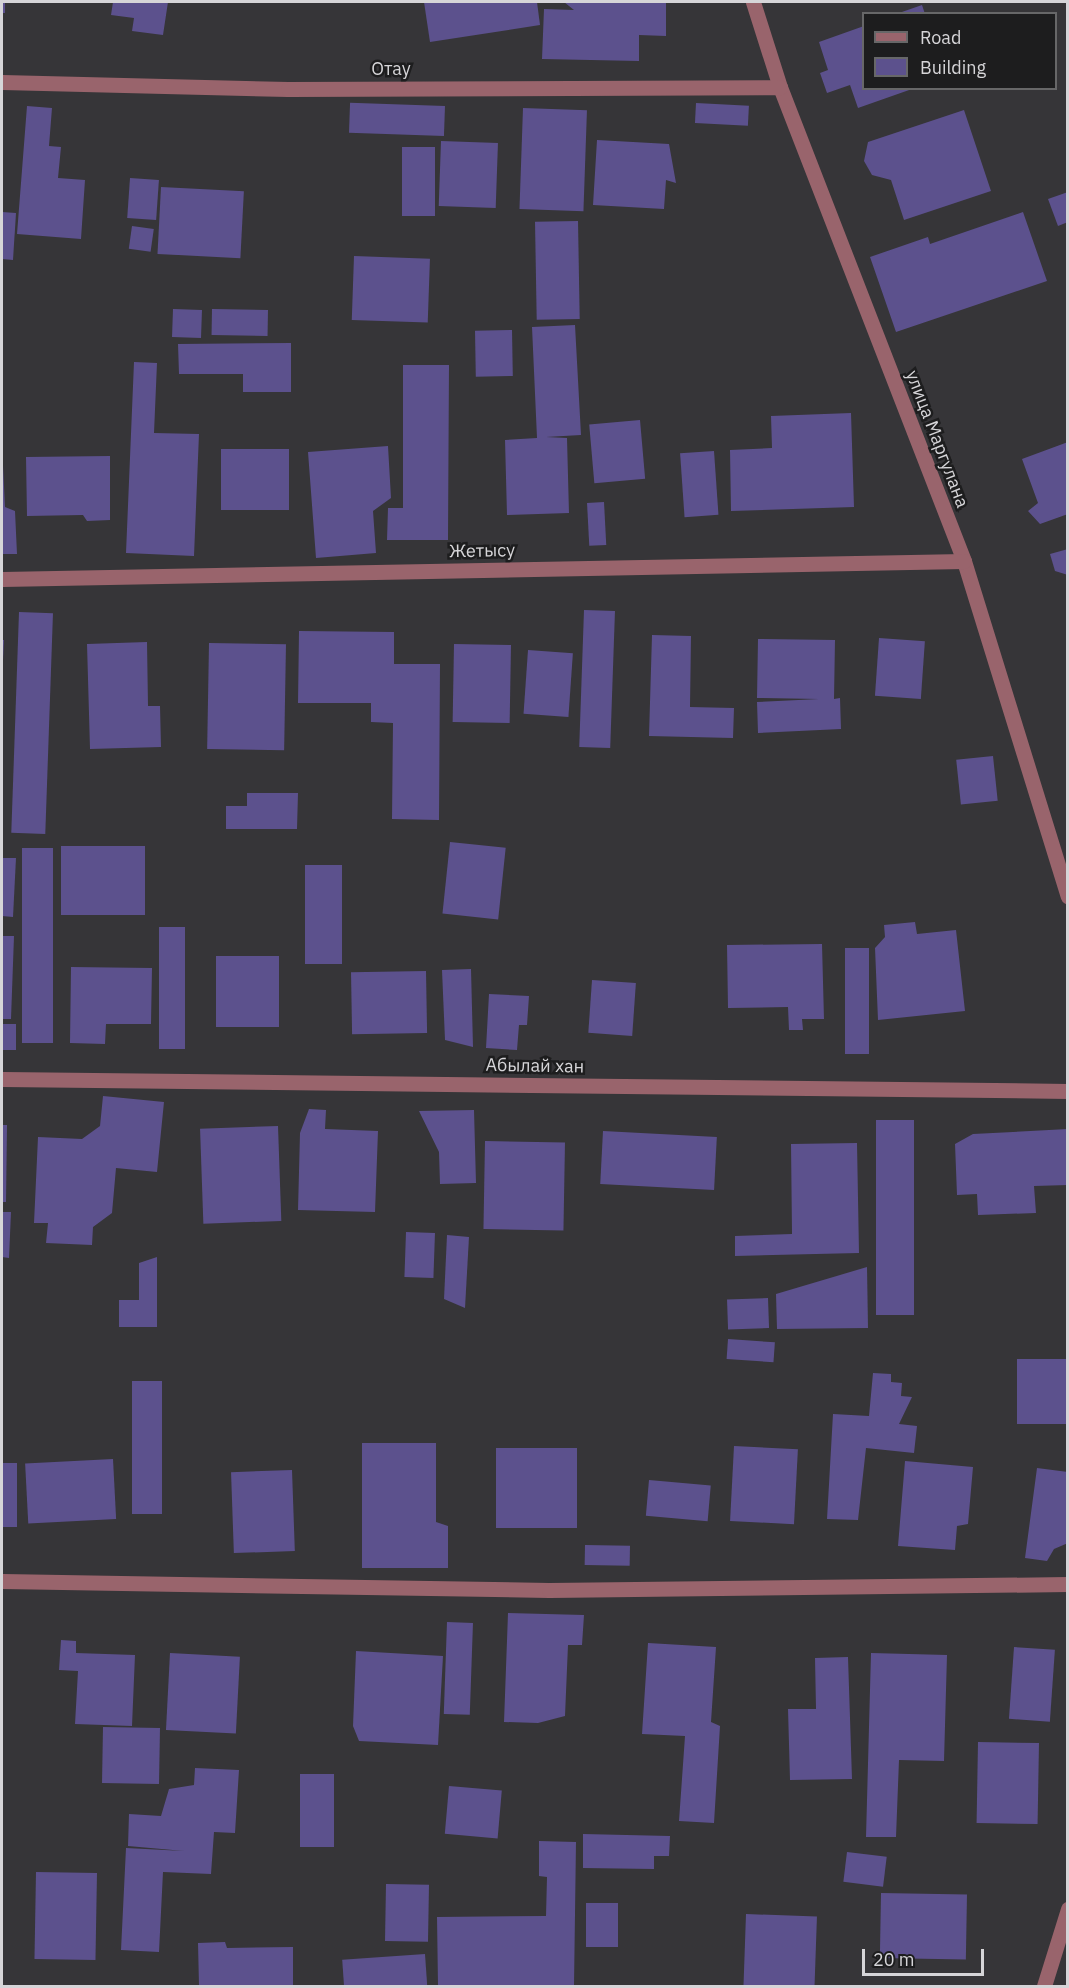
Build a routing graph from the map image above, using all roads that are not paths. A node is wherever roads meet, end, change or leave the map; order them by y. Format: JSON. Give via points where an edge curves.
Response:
{"nodes":[{"id":1,"x":753,"y":2,"type":"edge"},
{"id":2,"x":2,"y":82,"type":"edge"},
{"id":3,"x":780,"y":87,"type":"junction"},
{"id":4,"x":964,"y":561,"type":"junction"},
{"id":5,"x":2,"y":579,"type":"edge"},
{"id":6,"x":1068,"y":896,"type":"edge"},
{"id":7,"x":2,"y":1079,"type":"edge"},
{"id":8,"x":1068,"y":1091,"type":"edge"},
{"id":9,"x":2,"y":1581,"type":"edge"},
{"id":10,"x":1068,"y":1584,"type":"edge"},
{"id":11,"x":1068,"y":1910,"type":"edge"},
{"id":12,"x":1044,"y":1986,"type":"edge"}],
"edges":[{"from":1,"to":3,"type":"street","name":"улица Маргулана"},
{"from":2,"to":3,"type":"street","name":"Отау","via":[[288,89]]},
{"from":3,"to":4,"type":"street","name":"улица Маргулана"},
{"from":4,"to":5,"type":"street","name":"Жетысу"},
{"from":4,"to":6,"type":"street","name":"улица Маргулана"},
{"from":7,"to":8,"type":"street","name":"Абылай хан"},
{"from":9,"to":10,"type":"street","via":[[549,1590]]},
{"from":11,"to":12,"type":"street"}]}
